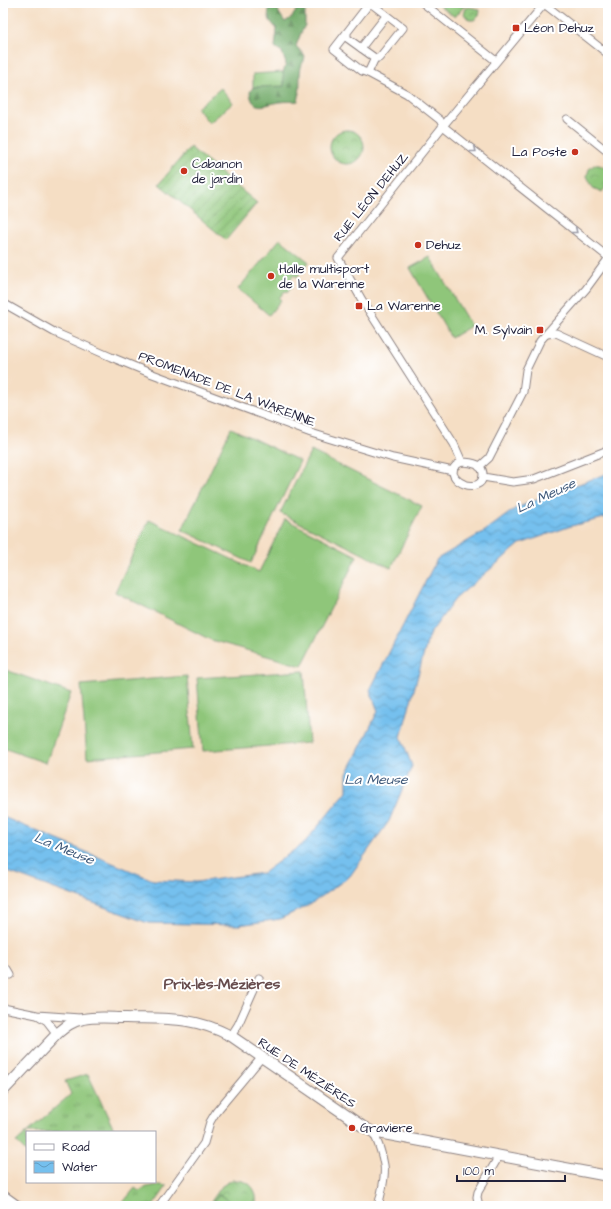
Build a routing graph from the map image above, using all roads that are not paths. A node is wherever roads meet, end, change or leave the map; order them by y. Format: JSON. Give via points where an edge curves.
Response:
{"nodes":[{"id":1,"x":423,"y":3,"type":"edge"},
{"id":2,"x":544,"y":3,"type":"edge"},
{"id":3,"x":386,"y":16,"type":"junction"},
{"id":4,"x":347,"y":33,"type":"junction"},
{"id":5,"x":361,"y":48,"type":"junction"},
{"id":6,"x":608,"y":54,"type":"edge"},
{"id":7,"x":375,"y":58,"type":"junction"},
{"id":8,"x":496,"y":61,"type":"junction"},
{"id":9,"x":368,"y":73,"type":"junction"},
{"id":10,"x":567,"y":119,"type":"dead end"},
{"id":11,"x":443,"y":126,"type":"junction"},
{"id":12,"x":608,"y":152,"type":"edge"},
{"id":13,"x":608,"y":258,"type":"edge"},
{"id":14,"x":3,"y":303,"type":"edge"},
{"id":15,"x":547,"y":334,"type":"junction"},
{"id":16,"x":608,"y":357,"type":"edge"},
{"id":17,"x":608,"y":450,"type":"edge"},
{"id":18,"x":462,"y":462,"type":"junction"},
{"id":19,"x":479,"y":467,"type":"junction"},
{"id":20,"x":453,"y":471,"type":"junction"},
{"id":21,"x":483,"y":477,"type":"junction"},
{"id":22,"x":3,"y":966,"type":"edge"},
{"id":23,"x":11,"y":975,"type":"dead end"},
{"id":24,"x":259,"y":978,"type":"dead end"},
{"id":25,"x":3,"y":1008,"type":"edge"},
{"id":26,"x":37,"y":1015,"type":"junction"},
{"id":27,"x":51,"y":1016,"type":"junction"},
{"id":28,"x":83,"y":1019,"type":"junction"},
{"id":29,"x":61,"y":1030,"type":"junction"},
{"id":30,"x":231,"y":1036,"type":"junction"},
{"id":31,"x":262,"y":1057,"type":"junction"},
{"id":32,"x":3,"y":1091,"type":"edge"},
{"id":33,"x":373,"y":1132,"type":"junction"},
{"id":34,"x":499,"y":1156,"type":"junction"},
{"id":35,"x":608,"y":1176,"type":"edge"},
{"id":36,"x":3,"y":1196,"type":"edge"},
{"id":37,"x":17,"y":1206,"type":"edge"},
{"id":38,"x":159,"y":1206,"type":"edge"},
{"id":39,"x":378,"y":1206,"type":"edge"},
{"id":40,"x":479,"y":1206,"type":"edge"}],
"edges":[{"from":1,"to":8,"type":"street"},
{"from":2,"to":6,"type":"street"},
{"from":2,"to":8,"type":"street","name":"RUE LÉON DEHUZ"},
{"from":3,"to":4,"type":"street","via":[[369,4]]},
{"from":3,"to":5,"type":"street"},
{"from":3,"to":7,"type":"street","via":[[403,28],[379,58]]},
{"from":4,"to":5,"type":"street","via":[[347,38]]},
{"from":4,"to":9,"type":"street","via":[[334,49]]},
{"from":5,"to":7,"type":"street"},
{"from":7,"to":9,"type":"street"},
{"from":8,"to":11,"type":"street","name":"RUE LÉON DEHUZ"},
{"from":9,"to":11,"type":"street","via":[[407,94],[440,120]]},
{"from":10,"to":12,"type":"street"},
{"from":11,"to":13,"type":"street","one_way":true},
{"from":11,"to":18,"type":"street","name":"RUE LÉON DEHUZ","via":[[338,258],[454,444]]},
{"from":13,"to":15,"type":"street"},
{"from":14,"to":20,"type":"street","name":"PROMENADE DE LA WARENNE","via":[[54,332],[150,373],[311,433],[393,458]]},
{"from":15,"to":16,"type":"street","via":[[556,333]]},
{"from":15,"to":19,"type":"street","via":[[540,342],[526,370],[523,392],[500,440],[489,458]]},
{"from":17,"to":21,"type":"street","via":[[534,478],[513,482]]},
{"from":18,"to":19,"type":"street"},
{"from":18,"to":20,"type":"street","via":[[457,464]]},
{"from":19,"to":21,"type":"street"},
{"from":20,"to":21,"type":"street","via":[[455,478],[469,485],[476,485]]},
{"from":22,"to":23,"type":"street"},
{"from":24,"to":30,"type":"street"},
{"from":25,"to":26,"type":"street"},
{"from":26,"to":27,"type":"street"},
{"from":26,"to":29,"type":"street"},
{"from":27,"to":28,"type":"street"},
{"from":27,"to":29,"type":"street"},
{"from":28,"to":29,"type":"street","name":"RUE DE MÉZIÈRES","via":[[72,1022]]},
{"from":28,"to":30,"type":"street","name":"RUE DE MÉZIÈRES","via":[[189,1021],[211,1026]]},
{"from":29,"to":32,"type":"street"},
{"from":30,"to":31,"type":"street","name":"RUE DE MÉZIÈRES"},
{"from":31,"to":33,"type":"street","name":"RUE DE MÉZIÈRES"},
{"from":31,"to":38,"type":"street","via":[[216,1112],[204,1143]]},
{"from":33,"to":34,"type":"street","name":"RUE DE MÉZIÈRES"},
{"from":33,"to":39,"type":"street","via":[[384,1167]]},
{"from":34,"to":35,"type":"street","name":"RUE DE MÉZIÈRES"},
{"from":34,"to":40,"type":"street","via":[[478,1192]]},
{"from":36,"to":37,"type":"street"}]}
